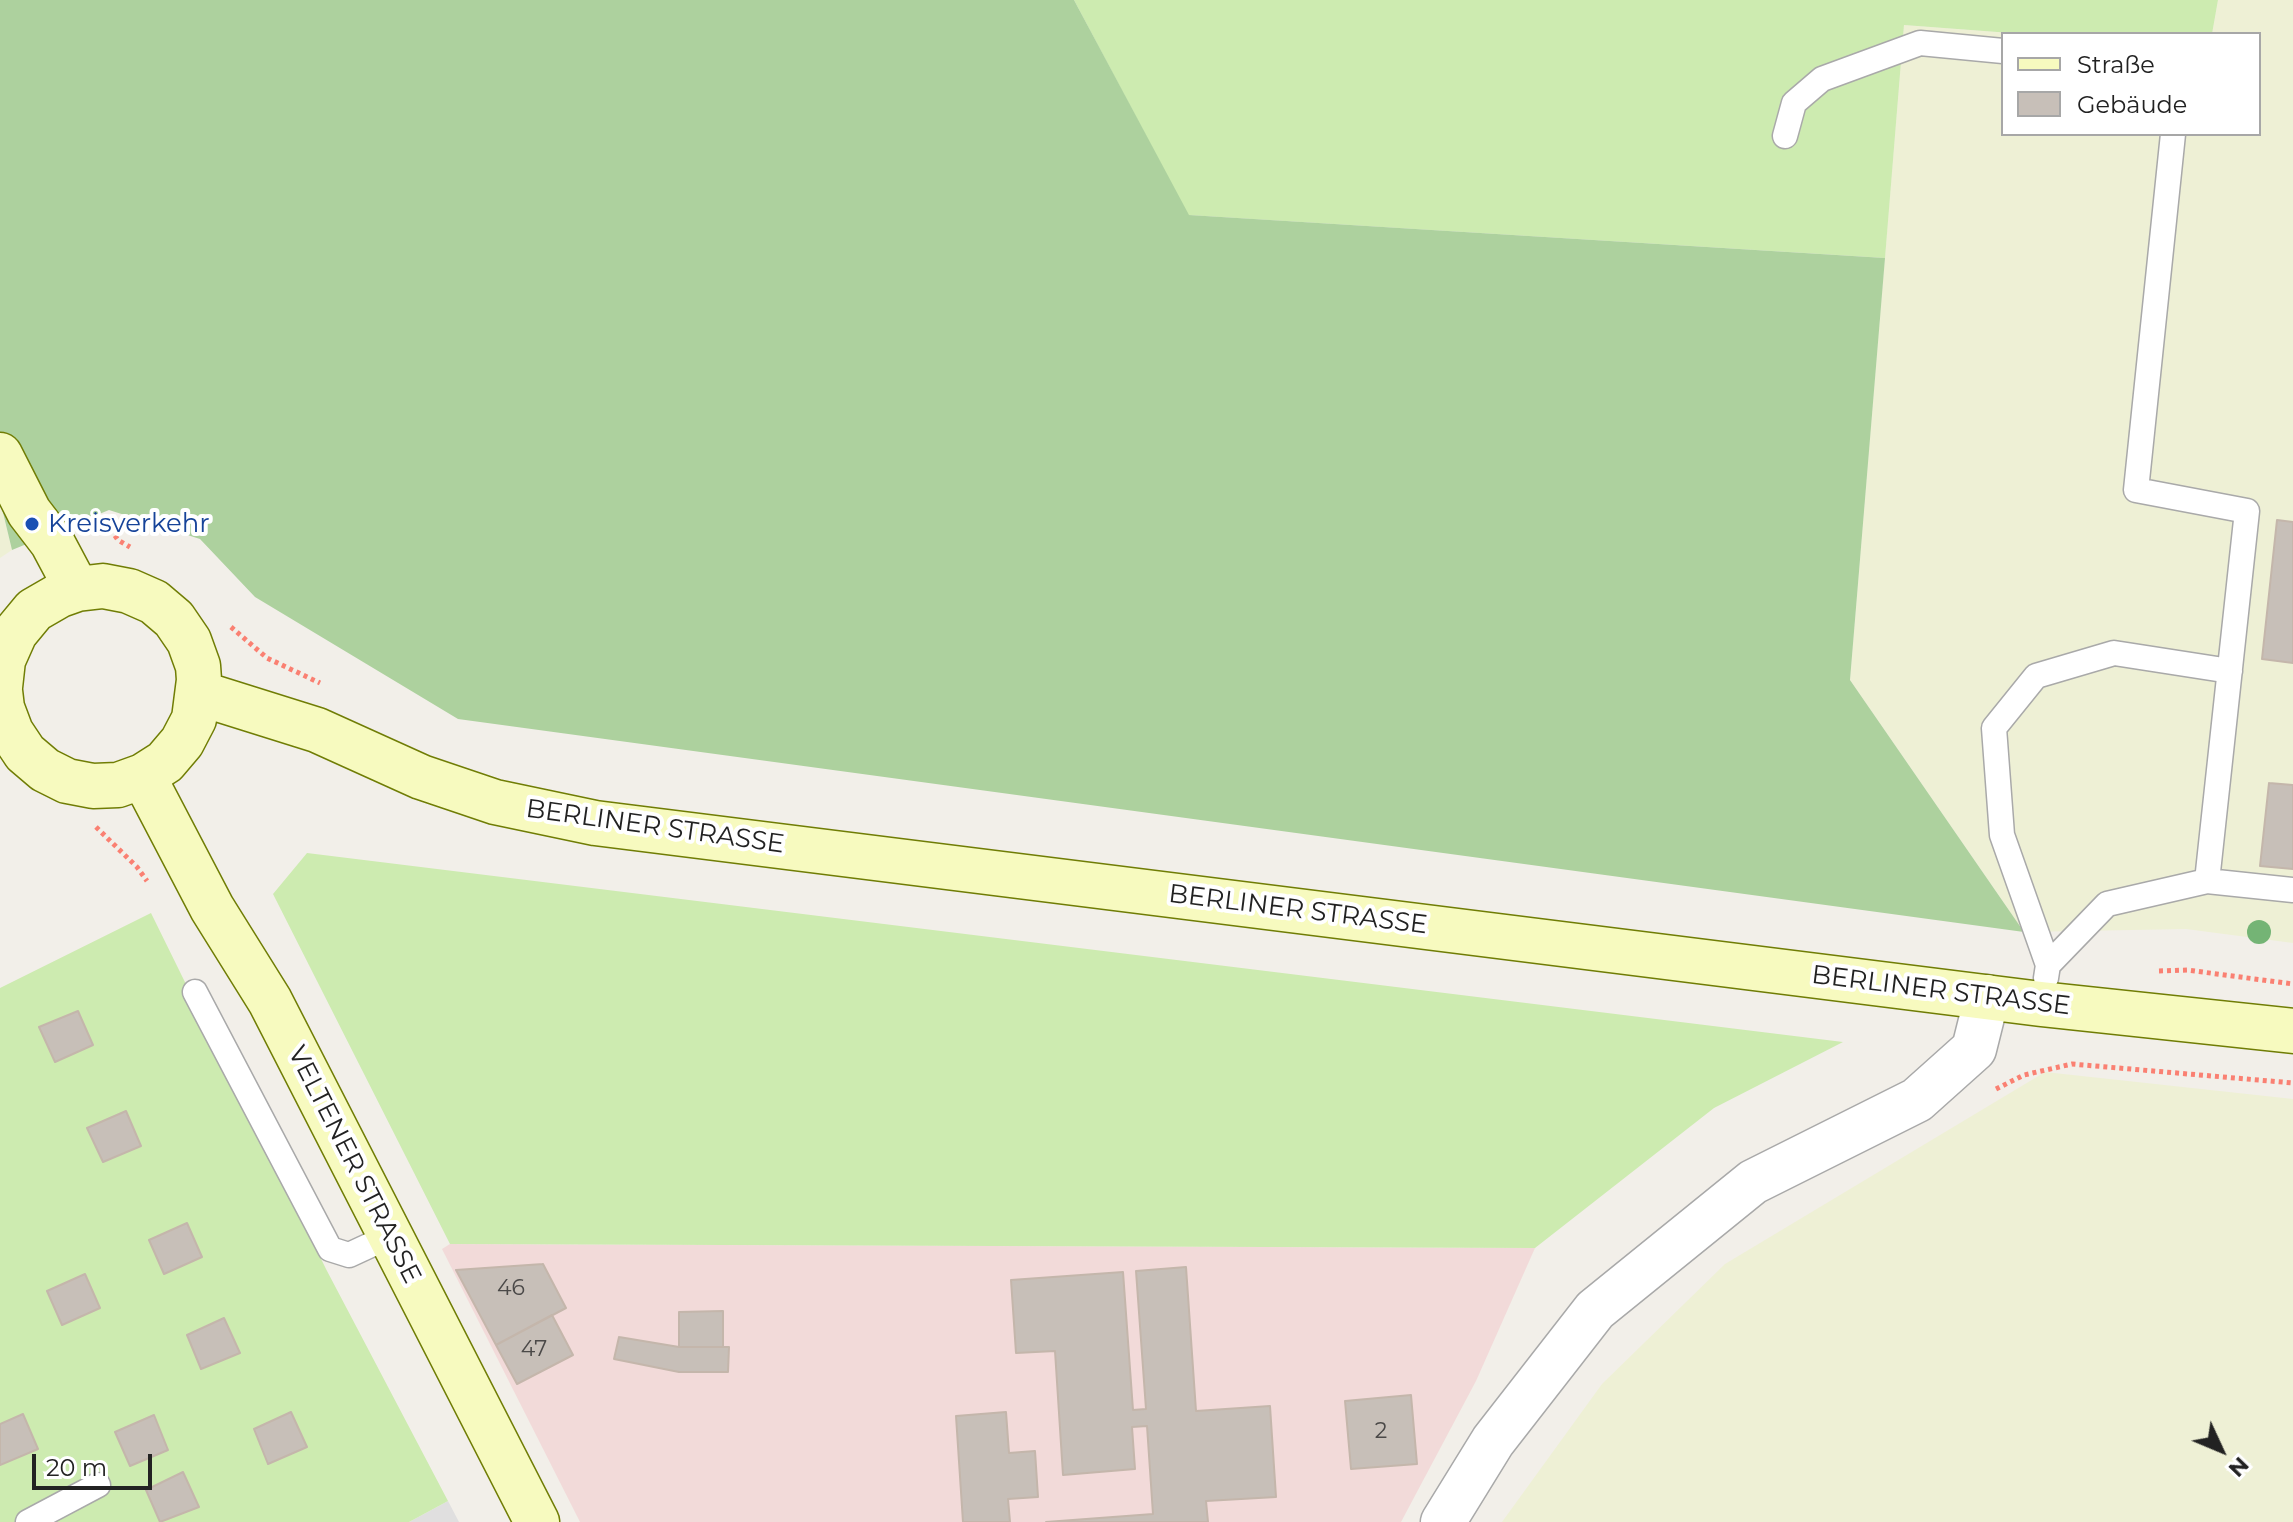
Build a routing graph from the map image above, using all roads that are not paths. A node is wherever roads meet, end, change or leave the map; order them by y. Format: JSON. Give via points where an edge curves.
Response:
{"nodes":[{"id":1,"x":2001,"y":51,"type":"edge"},
{"id":2,"x":1785,"y":136,"type":"dead end"},
{"id":3,"x":2173,"y":136,"type":"edge"},
{"id":4,"x":0,"y":455,"type":"edge"},
{"id":5,"x":68,"y":592,"type":"junction"},
{"id":6,"x":2230,"y":671,"type":"junction"},
{"id":7,"x":199,"y":679,"type":"junction"},
{"id":8,"x":1,"y":698,"type":"edge"},
{"id":9,"x":131,"y":780,"type":"junction"},
{"id":10,"x":2207,"y":881,"type":"junction"},
{"id":11,"x":2293,"y":890,"type":"edge"},
{"id":12,"x":2044,"y":985,"type":"junction"},
{"id":13,"x":195,"y":992,"type":"dead end"},
{"id":14,"x":1987,"y":997,"type":"junction"},
{"id":15,"x":2293,"y":1031,"type":"edge"},
{"id":16,"x":390,"y":1236,"type":"junction"},
{"id":17,"x":98,"y":1485,"type":"dead end"},
{"id":18,"x":28,"y":1522,"type":"edge"},
{"id":19,"x":537,"y":1522,"type":"edge"},
{"id":20,"x":1443,"y":1522,"type":"edge"}],
"edges":[{"from":1,"to":2,"type":"lane","via":[[1920,43],[1822,79],[1794,103]]},
{"from":3,"to":6,"type":"lane","via":[[2136,490],[2247,511]]},
{"from":4,"to":5,"type":"main road","via":[[29,512],[52,542]]},
{"from":5,"to":7,"type":"main road","via":[[103,586],[154,602],[189,641]]},
{"from":5,"to":8,"type":"main road","via":[[34,610],[15,633],[3,660]]},
{"from":6,"to":10,"type":"lane"},
{"from":6,"to":12,"type":"lane","via":[[2114,653],[2036,676],[1994,728],[2002,835]]},
{"from":7,"to":9,"type":"main road","via":[[194,719],[182,742],[165,762]]},
{"from":7,"to":14,"type":"main road","name":"BERLINER STRASSE","via":[[421,777],[495,802],[595,823]]},
{"from":8,"to":9,"type":"main road","via":[[11,732],[45,770],[93,786]]},
{"from":9,"to":16,"type":"main road","name":"VELTENER STRASSE","via":[[163,848],[212,908],[270,1001]]},
{"from":10,"to":11,"type":"lane"},
{"from":10,"to":12,"type":"lane","via":[[2107,904]]},
{"from":12,"to":14,"type":"main road","name":"BERLINER STRASSE"},
{"from":12,"to":15,"type":"main road","name":"BERLINER STRASSE"},
{"from":13,"to":16,"type":"lane","via":[[330,1249],[349,1255]]},
{"from":14,"to":20,"type":"street","via":[[1974,1049],[1917,1100],[1753,1182],[1595,1310],[1493,1441]]},
{"from":16,"to":19,"type":"main road","name":"VELTENER STRASSE"},
{"from":17,"to":18,"type":"lane"}]}
